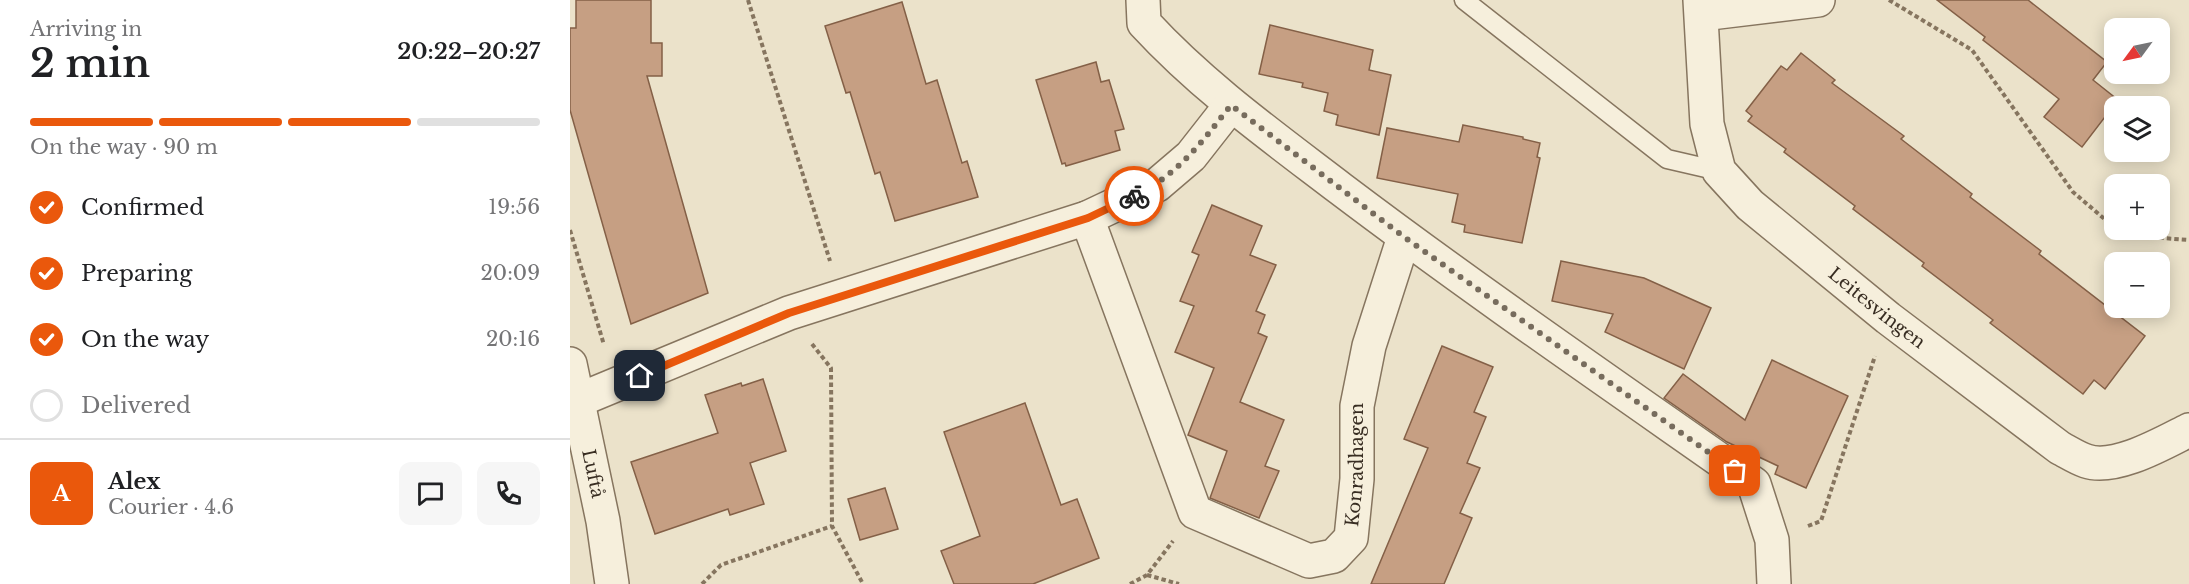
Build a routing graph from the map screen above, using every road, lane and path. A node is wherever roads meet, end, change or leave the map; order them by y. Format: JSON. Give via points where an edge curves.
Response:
{"nodes":[{"id":1,"x":748,"y":0,"type":"edge"},
{"id":2,"x":1143,"y":0,"type":"edge"},
{"id":3,"x":1464,"y":0,"type":"edge"},
{"id":4,"x":1818,"y":0,"type":"edge"},
{"id":5,"x":1889,"y":0,"type":"edge"},
{"id":6,"x":1701,"y":7,"type":"edge"},
{"id":7,"x":1231,"y":105,"type":"junction"},
{"id":8,"x":1719,"y":171,"type":"junction"},
{"id":9,"x":1088,"y":218,"type":"junction"},
{"id":10,"x":2104,"y":219,"type":"edge"},
{"id":11,"x":570,"y":230,"type":"edge"},
{"id":12,"x":1404,"y":237,"type":"junction"},
{"id":13,"x":2170,"y":239,"type":"edge"},
{"id":14,"x":2189,"y":240,"type":"edge"},
{"id":15,"x":838,"y":297,"type":"junction"},
{"id":16,"x":789,"y":313,"type":"junction"},
{"id":17,"x":1888,"y":318,"type":"junction"},
{"id":18,"x":605,"y":347,"type":"dead end"},
{"id":19,"x":570,"y":364,"type":"edge"},
{"id":20,"x":579,"y":400,"type":"junction"},
{"id":21,"x":2189,"y":430,"type":"edge"},
{"id":22,"x":1195,"y":512,"type":"junction"},
{"id":23,"x":832,"y":526,"type":"junction"},
{"id":24,"x":1772,"y":540,"type":"junction"},
{"id":25,"x":1147,"y":575,"type":"junction"},
{"id":26,"x":612,"y":584,"type":"edge"},
{"id":27,"x":702,"y":584,"type":"edge"},
{"id":28,"x":863,"y":584,"type":"edge"},
{"id":29,"x":1130,"y":584,"type":"edge"},
{"id":30,"x":1179,"y":584,"type":"edge"},
{"id":31,"x":1774,"y":584,"type":"edge"}],
"edges":[{"from":1,"to":15,"type":"path","via":[[829,256]]},
{"from":2,"to":7,"type":"street","via":[[1144,23]]},
{"from":3,"to":8,"type":"lane","via":[[1667,159]]},
{"from":4,"to":6,"type":"street","name":"Leitesvingen"},
{"from":5,"to":10,"type":"path","via":[[1972,50],[2073,192]]},
{"from":6,"to":8,"type":"street","name":"Leitesvingen","via":[[1707,124]]},
{"from":7,"to":9,"type":"street","via":[[1191,156],[1157,184]]},
{"from":7,"to":12,"type":"street"},
{"from":8,"to":17,"type":"street","name":"Leitesvingen","via":[[1750,205]]},
{"from":9,"to":15,"type":"street"},
{"from":9,"to":22,"type":"street"},
{"from":11,"to":18,"type":"path"},
{"from":12,"to":22,"type":"street","name":"Konradhagen","via":[[1369,346],[1358,406],[1351,538],[1334,556],[1309,561]]},
{"from":12,"to":24,"type":"street","via":[[1754,484]]},
{"from":13,"to":14,"type":"path"},
{"from":15,"to":16,"type":"street"},
{"from":16,"to":20,"type":"street"},
{"from":16,"to":23,"type":"path","via":[[831,368]]},
{"from":17,"to":21,"type":"street","name":"Leitesvingen","via":[[2060,448],[2088,462],[2119,461]]},
{"from":17,"to":24,"type":"path","via":[[1821,521]]},
{"from":19,"to":20,"type":"street","name":"Luftå"},
{"from":20,"to":26,"type":"street","name":"Luftå"},
{"from":22,"to":25,"type":"path"},
{"from":23,"to":27,"type":"path","via":[[721,564]]},
{"from":23,"to":28,"type":"path"},
{"from":24,"to":31,"type":"street"},
{"from":25,"to":29,"type":"path"},
{"from":25,"to":30,"type":"path"}]}
